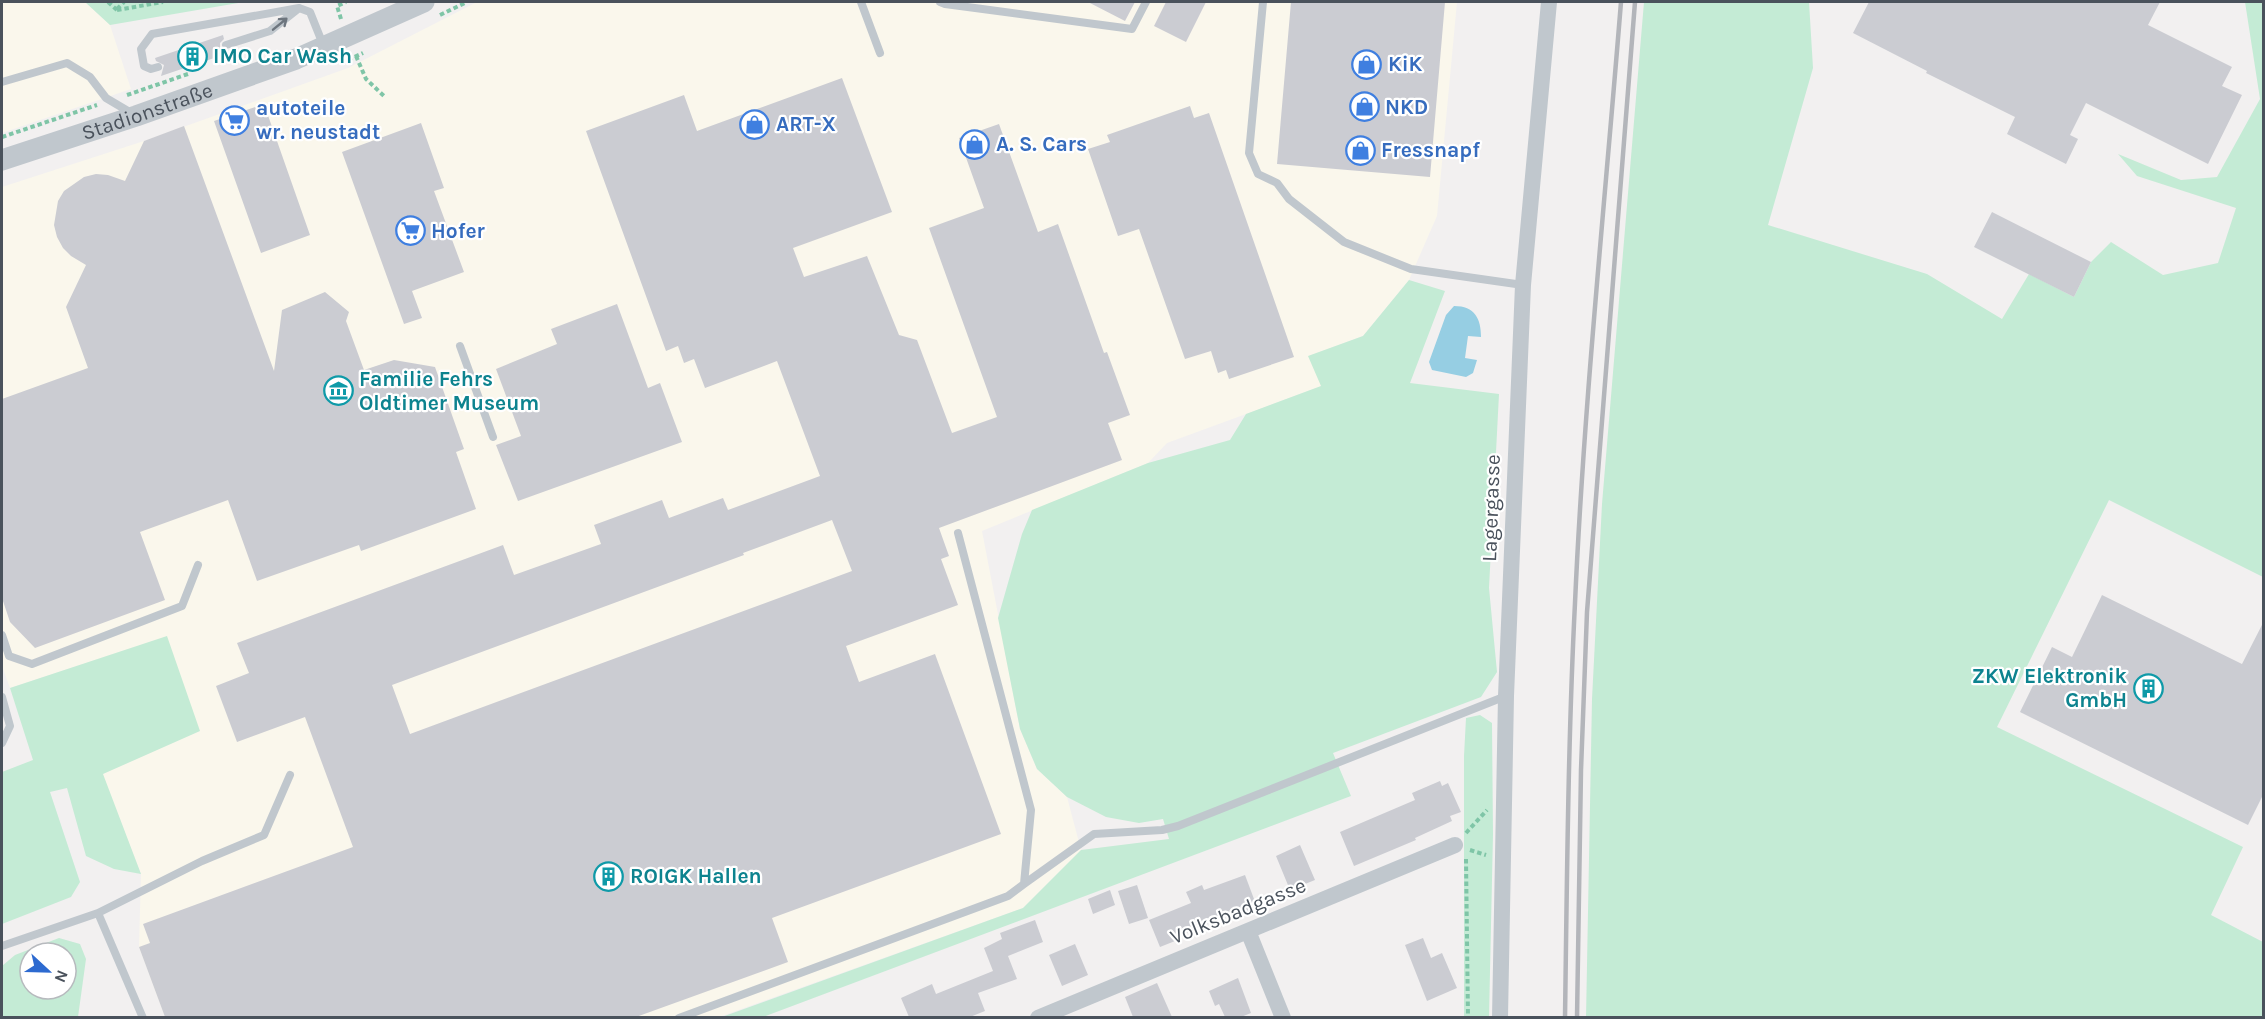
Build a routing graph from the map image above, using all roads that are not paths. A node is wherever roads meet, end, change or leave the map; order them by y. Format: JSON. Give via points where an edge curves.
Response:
{"nodes":[{"id":1,"x":424,"y":2,"type":"edge"},
{"id":2,"x":861,"y":2,"type":"edge"},
{"id":3,"x":940,"y":2,"type":"edge"},
{"id":4,"x":1146,"y":2,"type":"edge"},
{"id":5,"x":1263,"y":2,"type":"edge"},
{"id":6,"x":1550,"y":2,"type":"edge"},
{"id":7,"x":299,"y":8,"type":"junction"},
{"id":8,"x":226,"y":45,"type":"dead end"},
{"id":9,"x":324,"y":48,"type":"junction"},
{"id":10,"x":880,"y":53,"type":"dead end"},
{"id":11,"x":158,"y":67,"type":"dead end"},
{"id":12,"x":2,"y":82,"type":"edge"},
{"id":13,"x":136,"y":116,"type":"junction"},
{"id":14,"x":2,"y":160,"type":"edge"},
{"id":15,"x":1523,"y":285,"type":"junction"},
{"id":16,"x":460,"y":346,"type":"dead end"},
{"id":17,"x":493,"y":437,"type":"dead end"},
{"id":18,"x":958,"y":533,"type":"dead end"},
{"id":19,"x":198,"y":565,"type":"dead end"},
{"id":20,"x":2,"y":635,"type":"edge"},
{"id":21,"x":5,"y":658,"type":"edge"},
{"id":22,"x":1506,"y":696,"type":"junction"},
{"id":23,"x":2,"y":697,"type":"edge"},
{"id":24,"x":2,"y":743,"type":"edge"},
{"id":25,"x":290,"y":775,"type":"dead end"},
{"id":26,"x":1455,"y":845,"type":"road end"},
{"id":27,"x":1024,"y":884,"type":"junction"},
{"id":28,"x":98,"y":913,"type":"junction"},
{"id":29,"x":1248,"y":931,"type":"junction"},
{"id":30,"x":2,"y":946,"type":"edge"},
{"id":31,"x":143,"y":1017,"type":"edge"},
{"id":32,"x":679,"y":1017,"type":"edge"},
{"id":33,"x":1038,"y":1017,"type":"edge"},
{"id":34,"x":1283,"y":1017,"type":"edge"},
{"id":35,"x":1500,"y":1017,"type":"edge"}],
"edges":[{"from":1,"to":9,"type":"street","name":"Stadionstraße"},
{"from":2,"to":10,"type":"lane"},
{"from":3,"to":4,"type":"lane","via":[[1132,29]]},
{"from":5,"to":15,"type":"lane","via":[[1249,153],[1258,174],[1277,183],[1289,199],[1344,242],[1411,269]]},
{"from":6,"to":15,"type":"street","name":"Lagergasse"},
{"from":8,"to":7,"type":"lane","one_way":true,"via":[[270,31]]},
{"from":7,"to":9,"type":"lane","via":[[310,12]]},
{"from":7,"to":11,"type":"lane","via":[[152,34],[141,50],[144,66]]},
{"from":9,"to":13,"type":"street","name":"Stadionstraße"},
{"from":12,"to":13,"type":"lane","via":[[67,63],[90,76],[106,98]]},
{"from":13,"to":14,"type":"street","name":"Stadionstraße"},
{"from":15,"to":22,"type":"street","name":"Lagergasse"},
{"from":16,"to":17,"type":"lane"},
{"from":18,"to":27,"type":"lane","via":[[1031,810]]},
{"from":19,"to":21,"type":"lane","via":[[182,606],[32,664]]},
{"from":20,"to":21,"type":"lane"},
{"from":22,"to":27,"type":"lane","via":[[1178,826],[1094,834]]},
{"from":22,"to":35,"type":"street","name":"Lagergasse"},
{"from":23,"to":24,"type":"lane","via":[[10,726]]},
{"from":25,"to":28,"type":"lane","via":[[264,835]]},
{"from":26,"to":29,"type":"street","name":"Volksbadgasse"},
{"from":27,"to":32,"type":"lane","via":[[1008,896]]},
{"from":28,"to":30,"type":"lane"},
{"from":28,"to":31,"type":"lane"},
{"from":29,"to":33,"type":"street","name":"Volksbadgasse"},
{"from":29,"to":34,"type":"street"}]}
